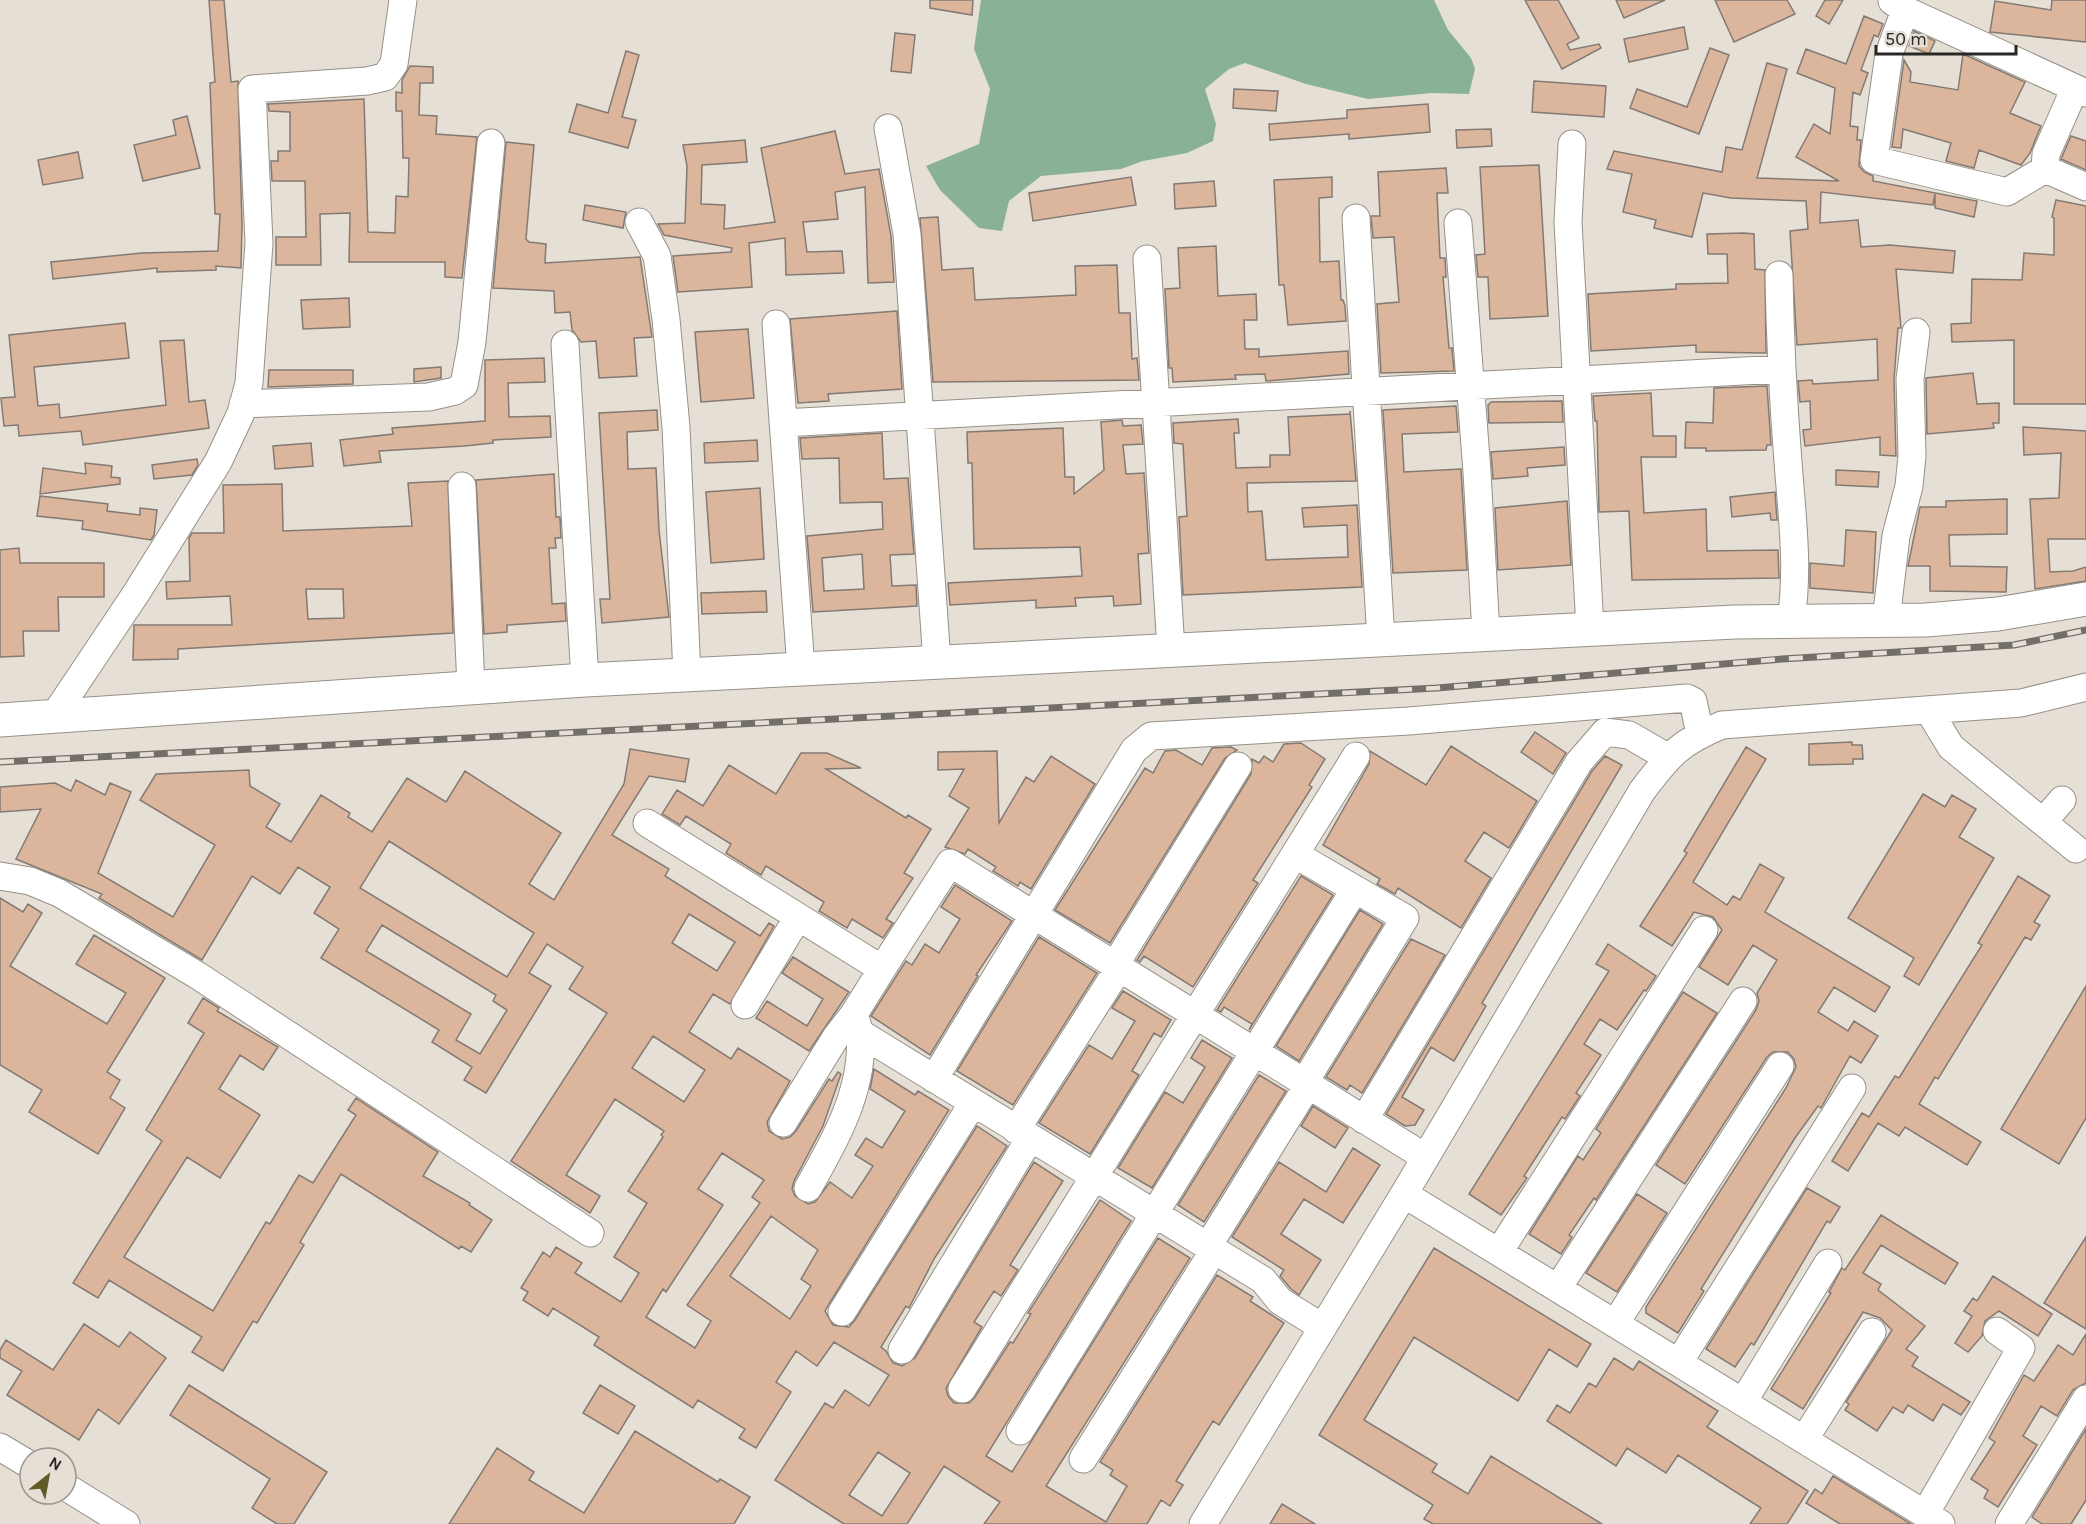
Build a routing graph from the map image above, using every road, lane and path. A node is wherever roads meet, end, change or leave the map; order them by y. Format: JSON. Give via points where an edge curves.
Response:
{"nodes":[{"id":1,"x":403,"y":0,"type":"edge"},
{"id":2,"x":1898,"y":5,"type":"edge"},
{"id":3,"x":2080,"y":91,"type":"edge"},
{"id":4,"x":888,"y":128,"type":"dead end"},
{"id":5,"x":492,"y":143,"type":"dead end"},
{"id":6,"x":1572,"y":144,"type":"dead end"},
{"id":7,"x":2046,"y":169,"type":"junction"},
{"id":8,"x":2086,"y":187,"type":"edge"},
{"id":9,"x":1356,"y":218,"type":"dead end"},
{"id":10,"x":639,"y":222,"type":"dead end"},
{"id":11,"x":1458,"y":223,"type":"dead end"},
{"id":12,"x":1147,"y":259,"type":"dead end"},
{"id":13,"x":1779,"y":275,"type":"dead end"},
{"id":14,"x":776,"y":324,"type":"dead end"},
{"id":15,"x":1916,"y":332,"type":"dead end"},
{"id":16,"x":566,"y":344,"type":"dead end"},
{"id":17,"x":1781,"y":369,"type":"junction"},
{"id":18,"x":1575,"y":381,"type":"junction"},
{"id":19,"x":1471,"y":387,"type":"junction"},
{"id":20,"x":1366,"y":393,"type":"junction"},
{"id":21,"x":243,"y":404,"type":"junction"},
{"id":22,"x":1156,"y":405,"type":"junction"},
{"id":23,"x":918,"y":417,"type":"junction"},
{"id":24,"x":783,"y":423,"type":"junction"},
{"id":25,"x":462,"y":486,"type":"dead end"},
{"id":26,"x":2086,"y":599,"type":"edge"},
{"id":27,"x":1886,"y":620,"type":"junction"},
{"id":28,"x":1791,"y":621,"type":"junction"},
{"id":29,"x":1590,"y":629,"type":"junction"},
{"id":30,"x":1486,"y":634,"type":"junction"},
{"id":31,"x":1381,"y":640,"type":"junction"},
{"id":32,"x":1171,"y":650,"type":"junction"},
{"id":33,"x":937,"y":662,"type":"junction"},
{"id":34,"x":801,"y":669,"type":"junction"},
{"id":35,"x":687,"y":675,"type":"junction"},
{"id":36,"x":585,"y":680,"type":"junction"},
{"id":37,"x":471,"y":687,"type":"junction"},
{"id":38,"x":2086,"y":687,"type":"edge"},
{"id":39,"x":1929,"y":711,"type":"junction"},
{"id":40,"x":54,"y":716,"type":"junction"},
{"id":41,"x":0,"y":720,"type":"edge"},
{"id":42,"x":1700,"y":734,"type":"junction"},
{"id":43,"x":1356,"y":756,"type":"dead end"},
{"id":44,"x":1667,"y":757,"type":"junction"},
{"id":45,"x":1238,"y":766,"type":"dead end"},
{"id":46,"x":2062,"y":800,"type":"dead end"},
{"id":47,"x":647,"y":822,"type":"dead end"},
{"id":48,"x":2043,"y":822,"type":"junction"},
{"id":49,"x":2076,"y":849,"type":"dead end"},
{"id":50,"x":1296,"y":855,"type":"junction"},
{"id":51,"x":0,"y":876,"type":"edge"},
{"id":52,"x":1356,"y":889,"type":"junction"},
{"id":53,"x":1033,"y":915,"type":"junction"},
{"id":54,"x":798,"y":917,"type":"junction"},
{"id":55,"x":1704,"y":930,"type":"dead end"},
{"id":56,"x":1117,"y":966,"type":"junction"},
{"id":57,"x":882,"y":969,"type":"junction"},
{"id":58,"x":1743,"y":1001,"type":"dead end"},
{"id":59,"x":745,"y":1005,"type":"dead end"},
{"id":60,"x":1196,"y":1016,"type":"junction"},
{"id":61,"x":857,"y":1023,"type":"junction"},
{"id":62,"x":1256,"y":1052,"type":"junction"},
{"id":63,"x":1780,"y":1066,"type":"dead end"},
{"id":64,"x":934,"y":1079,"type":"junction"},
{"id":65,"x":1306,"y":1084,"type":"junction"},
{"id":66,"x":1852,"y":1088,"type":"dead end"},
{"id":67,"x":973,"y":1103,"type":"junction"},
{"id":68,"x":1364,"y":1120,"type":"junction"},
{"id":69,"x":783,"y":1123,"type":"dead end"},
{"id":70,"x":1023,"y":1134,"type":"junction"},
{"id":71,"x":1425,"y":1157,"type":"junction"},
{"id":72,"x":1096,"y":1178,"type":"junction"},
{"id":73,"x":808,"y":1188,"type":"dead end"},
{"id":74,"x":1404,"y":1194,"type":"junction"},
{"id":75,"x":1154,"y":1214,"type":"junction"},
{"id":76,"x":590,"y":1233,"type":"dead end"},
{"id":77,"x":1211,"y":1248,"type":"junction"},
{"id":78,"x":1499,"y":1252,"type":"junction"},
{"id":79,"x":1828,"y":1263,"type":"dead end"},
{"id":80,"x":1558,"y":1288,"type":"junction"},
{"id":81,"x":842,"y":1312,"type":"dead end"},
{"id":82,"x":1615,"y":1324,"type":"junction"},
{"id":83,"x":1322,"y":1327,"type":"junction"},
{"id":84,"x":1997,"y":1330,"type":"dead end"},
{"id":85,"x":1872,"y":1332,"type":"dead end"},
{"id":86,"x":902,"y":1350,"type":"dead end"},
{"id":87,"x":1678,"y":1362,"type":"junction"},
{"id":88,"x":962,"y":1389,"type":"dead end"},
{"id":89,"x":2086,"y":1399,"type":"edge"},
{"id":90,"x":1743,"y":1402,"type":"junction"},
{"id":91,"x":1020,"y":1431,"type":"dead end"},
{"id":92,"x":1804,"y":1440,"type":"junction"},
{"id":93,"x":0,"y":1447,"type":"edge"},
{"id":94,"x":18,"y":1458,"type":"edge"},
{"id":95,"x":1083,"y":1459,"type":"dead end"},
{"id":96,"x":78,"y":1494,"type":"edge"},
{"id":97,"x":1933,"y":1519,"type":"edge"},
{"id":98,"x":126,"y":1524,"type":"edge"},
{"id":99,"x":1203,"y":1524,"type":"edge"},
{"id":100,"x":2009,"y":1524,"type":"edge"}],
"edges":[{"from":1,"to":21,"type":"street","via":[[394,64],[385,77],[252,89],[259,243],[249,383]]},
{"from":2,"to":3,"type":"street"},
{"from":2,"to":7,"type":"street","via":[[1874,160],[2007,192]]},
{"from":3,"to":7,"type":"street","via":[[2046,154]]},
{"from":4,"to":23,"type":"street","via":[[907,234]]},
{"from":5,"to":21,"type":"street","via":[[472,342],[464,385],[429,397]]},
{"from":6,"to":18,"type":"street","via":[[1568,222]]},
{"from":7,"to":8,"type":"street"},
{"from":9,"to":20,"type":"street"},
{"from":10,"to":35,"type":"street","via":[[657,256],[666,319],[676,427]]},
{"from":11,"to":19,"type":"street"},
{"from":12,"to":22,"type":"street"},
{"from":13,"to":17,"type":"street"},
{"from":14,"to":24,"type":"street"},
{"from":15,"to":27,"type":"street","via":[[1910,379],[1909,486],[1896,536]]},
{"from":16,"to":36,"type":"street"},
{"from":17,"to":18,"type":"street"},
{"from":17,"to":28,"type":"street","via":[[1796,546]]},
{"from":18,"to":19,"type":"street"},
{"from":18,"to":29,"type":"street"},
{"from":19,"to":20,"type":"street"},
{"from":19,"to":30,"type":"street"},
{"from":20,"to":22,"type":"street"},
{"from":20,"to":31,"type":"street"},
{"from":21,"to":40,"type":"street","via":[[218,462]]},
{"from":22,"to":23,"type":"street"},
{"from":22,"to":32,"type":"street"},
{"from":23,"to":24,"type":"street"},
{"from":23,"to":33,"type":"street"},
{"from":24,"to":34,"type":"street"},
{"from":25,"to":37,"type":"street"},
{"from":26,"to":27,"type":"main road","via":[[1998,614]]},
{"from":27,"to":28,"type":"main road"},
{"from":28,"to":29,"type":"main road"},
{"from":29,"to":30,"type":"main road"},
{"from":30,"to":31,"type":"main road"},
{"from":31,"to":32,"type":"main road"},
{"from":32,"to":33,"type":"main road"},
{"from":33,"to":34,"type":"main road"},
{"from":34,"to":35,"type":"main road"},
{"from":35,"to":36,"type":"main road"},
{"from":36,"to":37,"type":"main road"},
{"from":37,"to":40,"type":"main road"},
{"from":38,"to":39,"type":"street","via":[[2020,703]]},
{"from":39,"to":42,"type":"street","via":[[1722,725]]},
{"from":39,"to":48,"type":"street","via":[[1951,747]]},
{"from":40,"to":41,"type":"main road"},
{"from":42,"to":44,"type":"street"},
{"from":42,"to":53,"type":"street","via":[[1696,707],[1687,698],[1409,721],[1151,736],[1134,750]]},
{"from":43,"to":50,"type":"street"},
{"from":44,"to":68,"type":"street","via":[[1629,735],[1605,732],[1579,762]]},
{"from":44,"to":71,"type":"street","via":[[1636,801]]},
{"from":45,"to":56,"type":"street"},
{"from":46,"to":48,"type":"street"},
{"from":47,"to":54,"type":"street"},
{"from":48,"to":49,"type":"street"},
{"from":50,"to":52,"type":"street"},
{"from":50,"to":60,"type":"street"},
{"from":51,"to":76,"type":"street","via":[[30,881],[58,893],[187,969]]},
{"from":52,"to":62,"type":"street"},
{"from":52,"to":65,"type":"street","via":[[1406,918]]},
{"from":53,"to":56,"type":"street"},
{"from":53,"to":57,"type":"street","via":[[950,863]]},
{"from":53,"to":64,"type":"street"},
{"from":54,"to":57,"type":"street"},
{"from":54,"to":59,"type":"street"},
{"from":55,"to":78,"type":"street"},
{"from":56,"to":60,"type":"street"},
{"from":56,"to":70,"type":"street"},
{"from":57,"to":61,"type":"street"},
{"from":58,"to":80,"type":"street"},
{"from":60,"to":62,"type":"street"},
{"from":60,"to":72,"type":"street"},
{"from":61,"to":64,"type":"street"},
{"from":61,"to":69,"type":"street","via":[[836,1037]]},
{"from":61,"to":73,"type":"street","via":[[861,1052],[854,1092]]},
{"from":62,"to":65,"type":"street"},
{"from":62,"to":75,"type":"street"},
{"from":63,"to":82,"type":"street"},
{"from":64,"to":67,"type":"street"},
{"from":65,"to":68,"type":"street"},
{"from":65,"to":77,"type":"street"},
{"from":66,"to":87,"type":"street"},
{"from":67,"to":70,"type":"street"},
{"from":67,"to":81,"type":"street"},
{"from":68,"to":71,"type":"street"},
{"from":70,"to":72,"type":"street"},
{"from":70,"to":86,"type":"street"},
{"from":71,"to":74,"type":"street"},
{"from":72,"to":75,"type":"street"},
{"from":72,"to":88,"type":"street","via":[[1083,1191]]},
{"from":74,"to":78,"type":"street"},
{"from":74,"to":83,"type":"street"},
{"from":75,"to":77,"type":"street"},
{"from":75,"to":91,"type":"street"},
{"from":77,"to":83,"type":"street","via":[[1263,1280],[1280,1301]]},
{"from":77,"to":95,"type":"street"},
{"from":78,"to":80,"type":"street"},
{"from":79,"to":90,"type":"street"},
{"from":80,"to":82,"type":"street"},
{"from":82,"to":87,"type":"street"},
{"from":83,"to":99,"type":"street"},
{"from":84,"to":97,"type":"street","via":[[2021,1348]]},
{"from":85,"to":92,"type":"street"},
{"from":87,"to":90,"type":"street"},
{"from":89,"to":100,"type":"street"},
{"from":90,"to":92,"type":"street"},
{"from":92,"to":97,"type":"street"},
{"from":93,"to":94,"type":"street"},
{"from":96,"to":98,"type":"street"}]}
